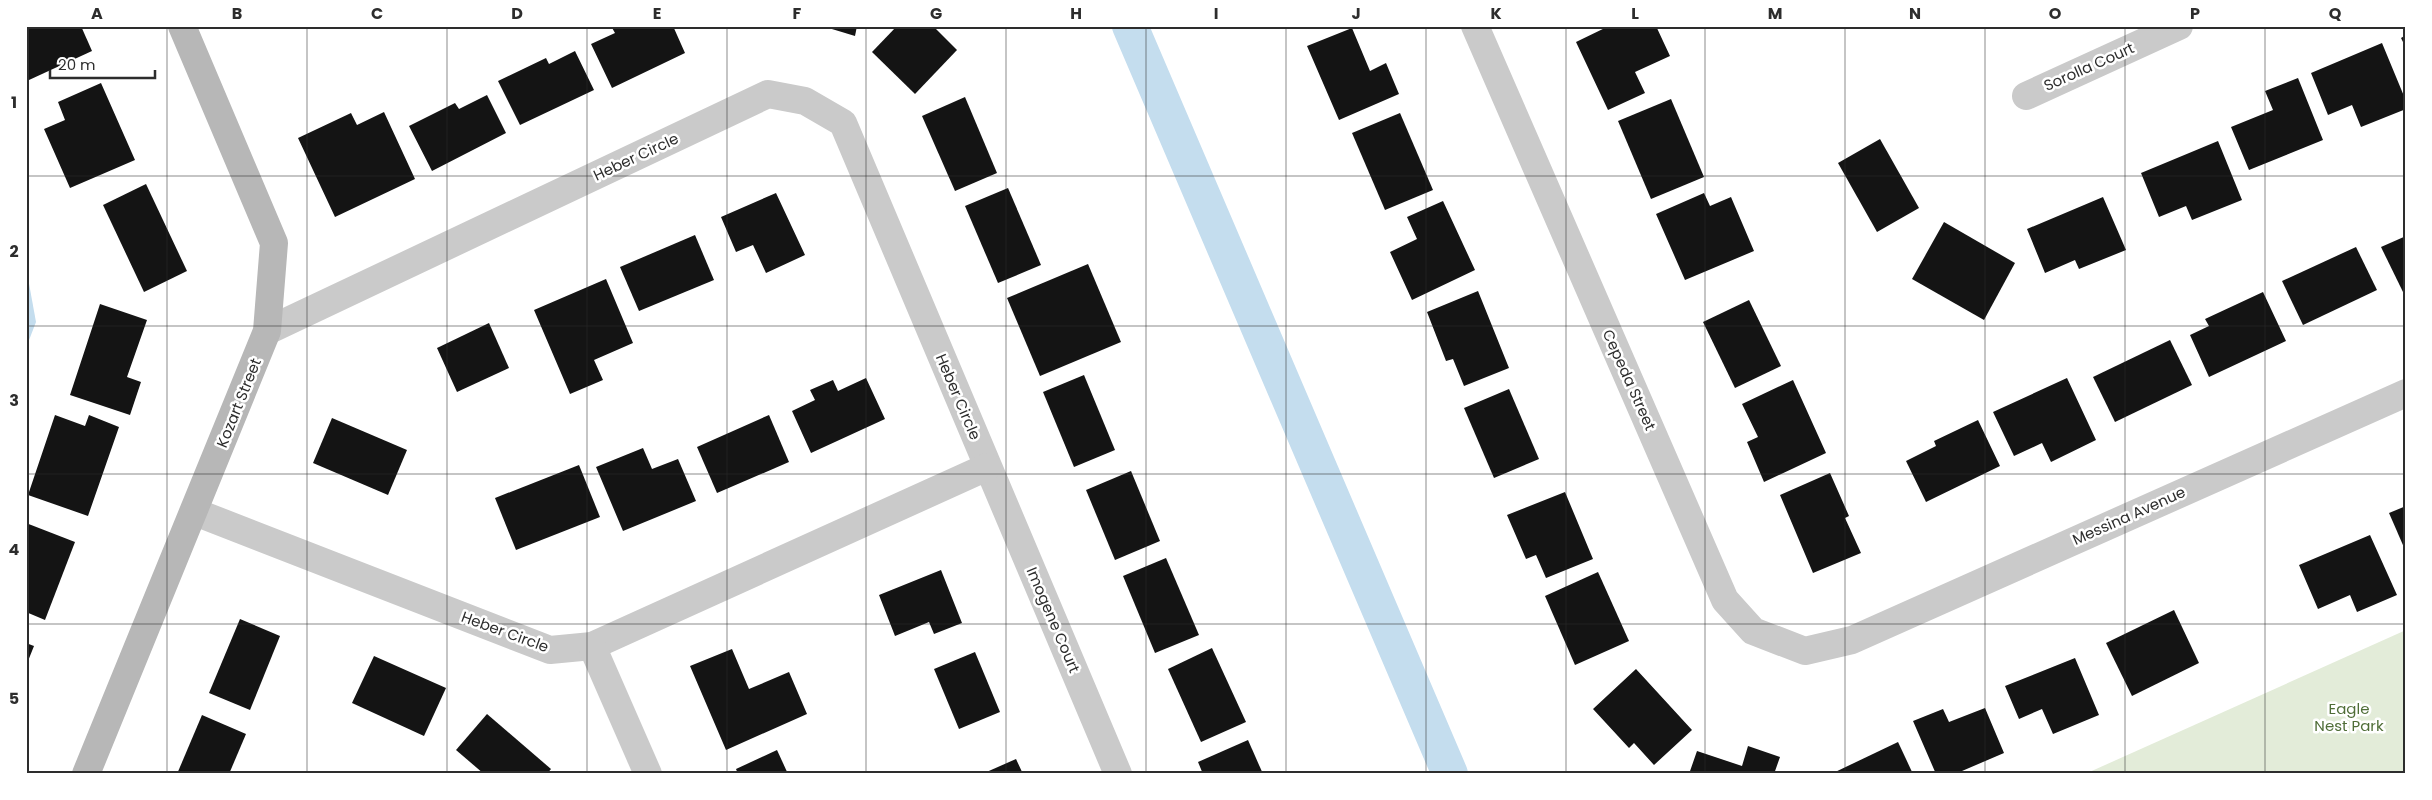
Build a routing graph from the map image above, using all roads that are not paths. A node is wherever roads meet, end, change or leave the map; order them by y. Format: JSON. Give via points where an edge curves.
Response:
{"nodes":[{"id":1,"x":182,"y":26,"type":"edge"},
{"id":2,"x":1475,"y":26,"type":"edge"},
{"id":3,"x":2179,"y":26,"type":"edge"},
{"id":4,"x":2026,"y":96,"type":"dead end"},
{"id":5,"x":267,"y":331,"type":"junction"},
{"id":6,"x":2406,"y":393,"type":"edge"},
{"id":7,"x":987,"y":467,"type":"junction"},
{"id":8,"x":195,"y":512,"type":"junction"},
{"id":9,"x":1852,"y":640,"type":"joint"},
{"id":10,"x":592,"y":646,"type":"junction"},
{"id":11,"x":86,"y":774,"type":"edge"},
{"id":12,"x":648,"y":774,"type":"edge"},
{"id":13,"x":1118,"y":774,"type":"edge"}],
"edges":[{"from":1,"to":5,"type":"street","name":"Kozart Street","via":[[274,243]]},
{"from":2,"to":9,"type":"street","name":"Cepeda Street","via":[[1725,600],[1753,631],[1805,651]]},
{"from":3,"to":4,"type":"street","name":"Sorolla Court"},
{"from":5,"to":7,"type":"street","name":"Heber Circle","via":[[768,94],[805,101],[843,123]]},
{"from":5,"to":8,"type":"street","name":"Kozart Street"},
{"from":6,"to":9,"type":"street","name":"Messina Avenue"},
{"from":7,"to":10,"type":"street","name":"Heber Circle"},
{"from":7,"to":13,"type":"street","name":"Imogene Court"},
{"from":8,"to":10,"type":"street","name":"Heber Circle","via":[[550,650]]},
{"from":8,"to":11,"type":"street","name":"Kozart Street"},
{"from":10,"to":12,"type":"street"}]}
